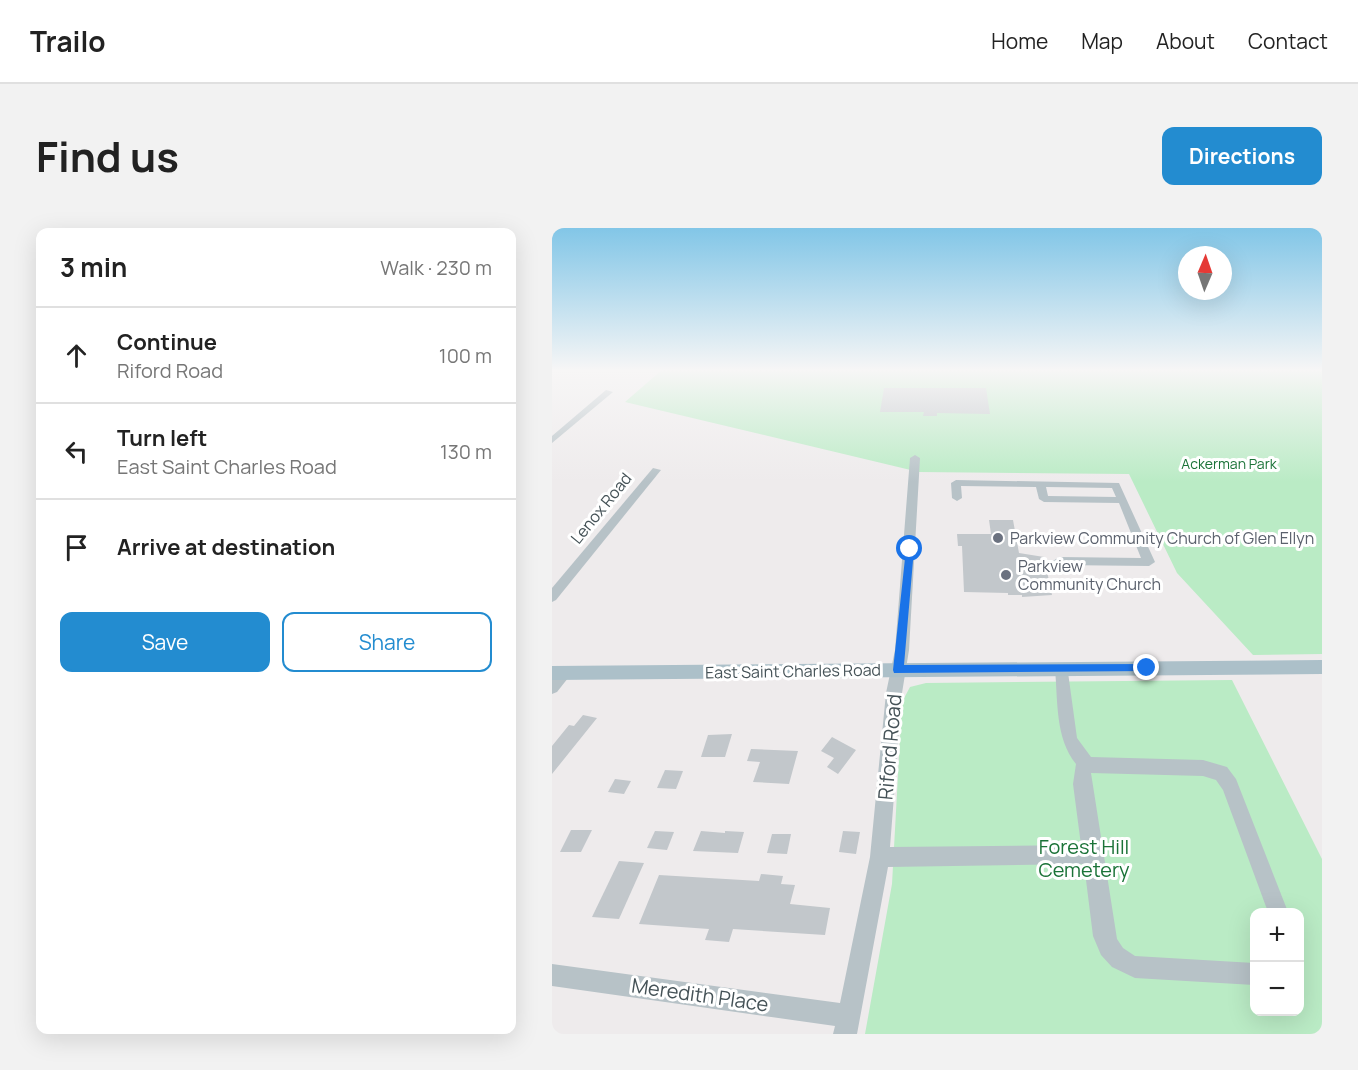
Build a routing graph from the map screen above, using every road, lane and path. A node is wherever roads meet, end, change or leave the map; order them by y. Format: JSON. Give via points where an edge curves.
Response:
{"nodes":[{"id":1,"x":592,"y":407,"type":"edge"},
{"id":2,"x":552,"y":440,"type":"edge"},
{"id":3,"x":915,"y":458,"type":"dead end"},
{"id":4,"x":656,"y":470,"type":"dead end"},
{"id":5,"x":1040,"y":484,"type":"junction"},
{"id":6,"x":957,"y":498,"type":"dead end"},
{"id":7,"x":1122,"y":500,"type":"junction"},
{"id":8,"x":1059,"y":561,"type":"dead end"},
{"id":9,"x":552,"y":597,"type":"edge"},
{"id":10,"x":1322,"y":666,"type":"edge"},
{"id":11,"x":1062,"y":669,"type":"junction"},
{"id":12,"x":898,"y":670,"type":"junction"},
{"id":13,"x":559,"y":673,"type":"edge"},
{"id":14,"x":552,"y":688,"type":"edge"},
{"id":15,"x":1087,"y":765,"type":"junction"},
{"id":16,"x":1091,"y":854,"type":"junction"},
{"id":17,"x":880,"y":857,"type":"junction"},
{"id":18,"x":1276,"y":908,"type":"edge"},
{"id":19,"x":1250,"y":974,"type":"edge"},
{"id":20,"x":552,"y":975,"type":"edge"},
{"id":21,"x":847,"y":1025,"type":"edge"}],
"edges":[{"from":1,"to":2,"type":"street"},
{"from":3,"to":12,"type":"street","name":"Riford Road"},
{"from":4,"to":9,"type":"street","name":"Lenox Road"},
{"from":5,"to":6,"type":"street","via":[[956,483]]},
{"from":5,"to":7,"type":"street","via":[[1116,484]]},
{"from":5,"to":7,"type":"street","via":[[1044,499]]},
{"from":7,"to":8,"type":"street","via":[[1149,562]]},
{"from":10,"to":11,"type":"main road","name":"East Saint Charles Road"},
{"from":11,"to":12,"type":"main road","name":"East Saint Charles Road"},
{"from":11,"to":15,"type":"street","via":[[1070,738]]},
{"from":12,"to":13,"type":"main road","name":"East Saint Charles Road"},
{"from":12,"to":17,"type":"street","name":"Riford Road"},
{"from":13,"to":14,"type":"street"},
{"from":15,"to":16,"type":"street","via":[[1081,774]]},
{"from":15,"to":18,"type":"street","via":[[1203,768],[1221,773],[1230,785]]},
{"from":16,"to":17,"type":"street"},
{"from":16,"to":19,"type":"street","via":[[1104,936],[1108,948],[1123,964]]},
{"from":17,"to":21,"type":"street","name":"Riford Road"},
{"from":20,"to":21,"type":"street","name":"Meredith Place"}]}
